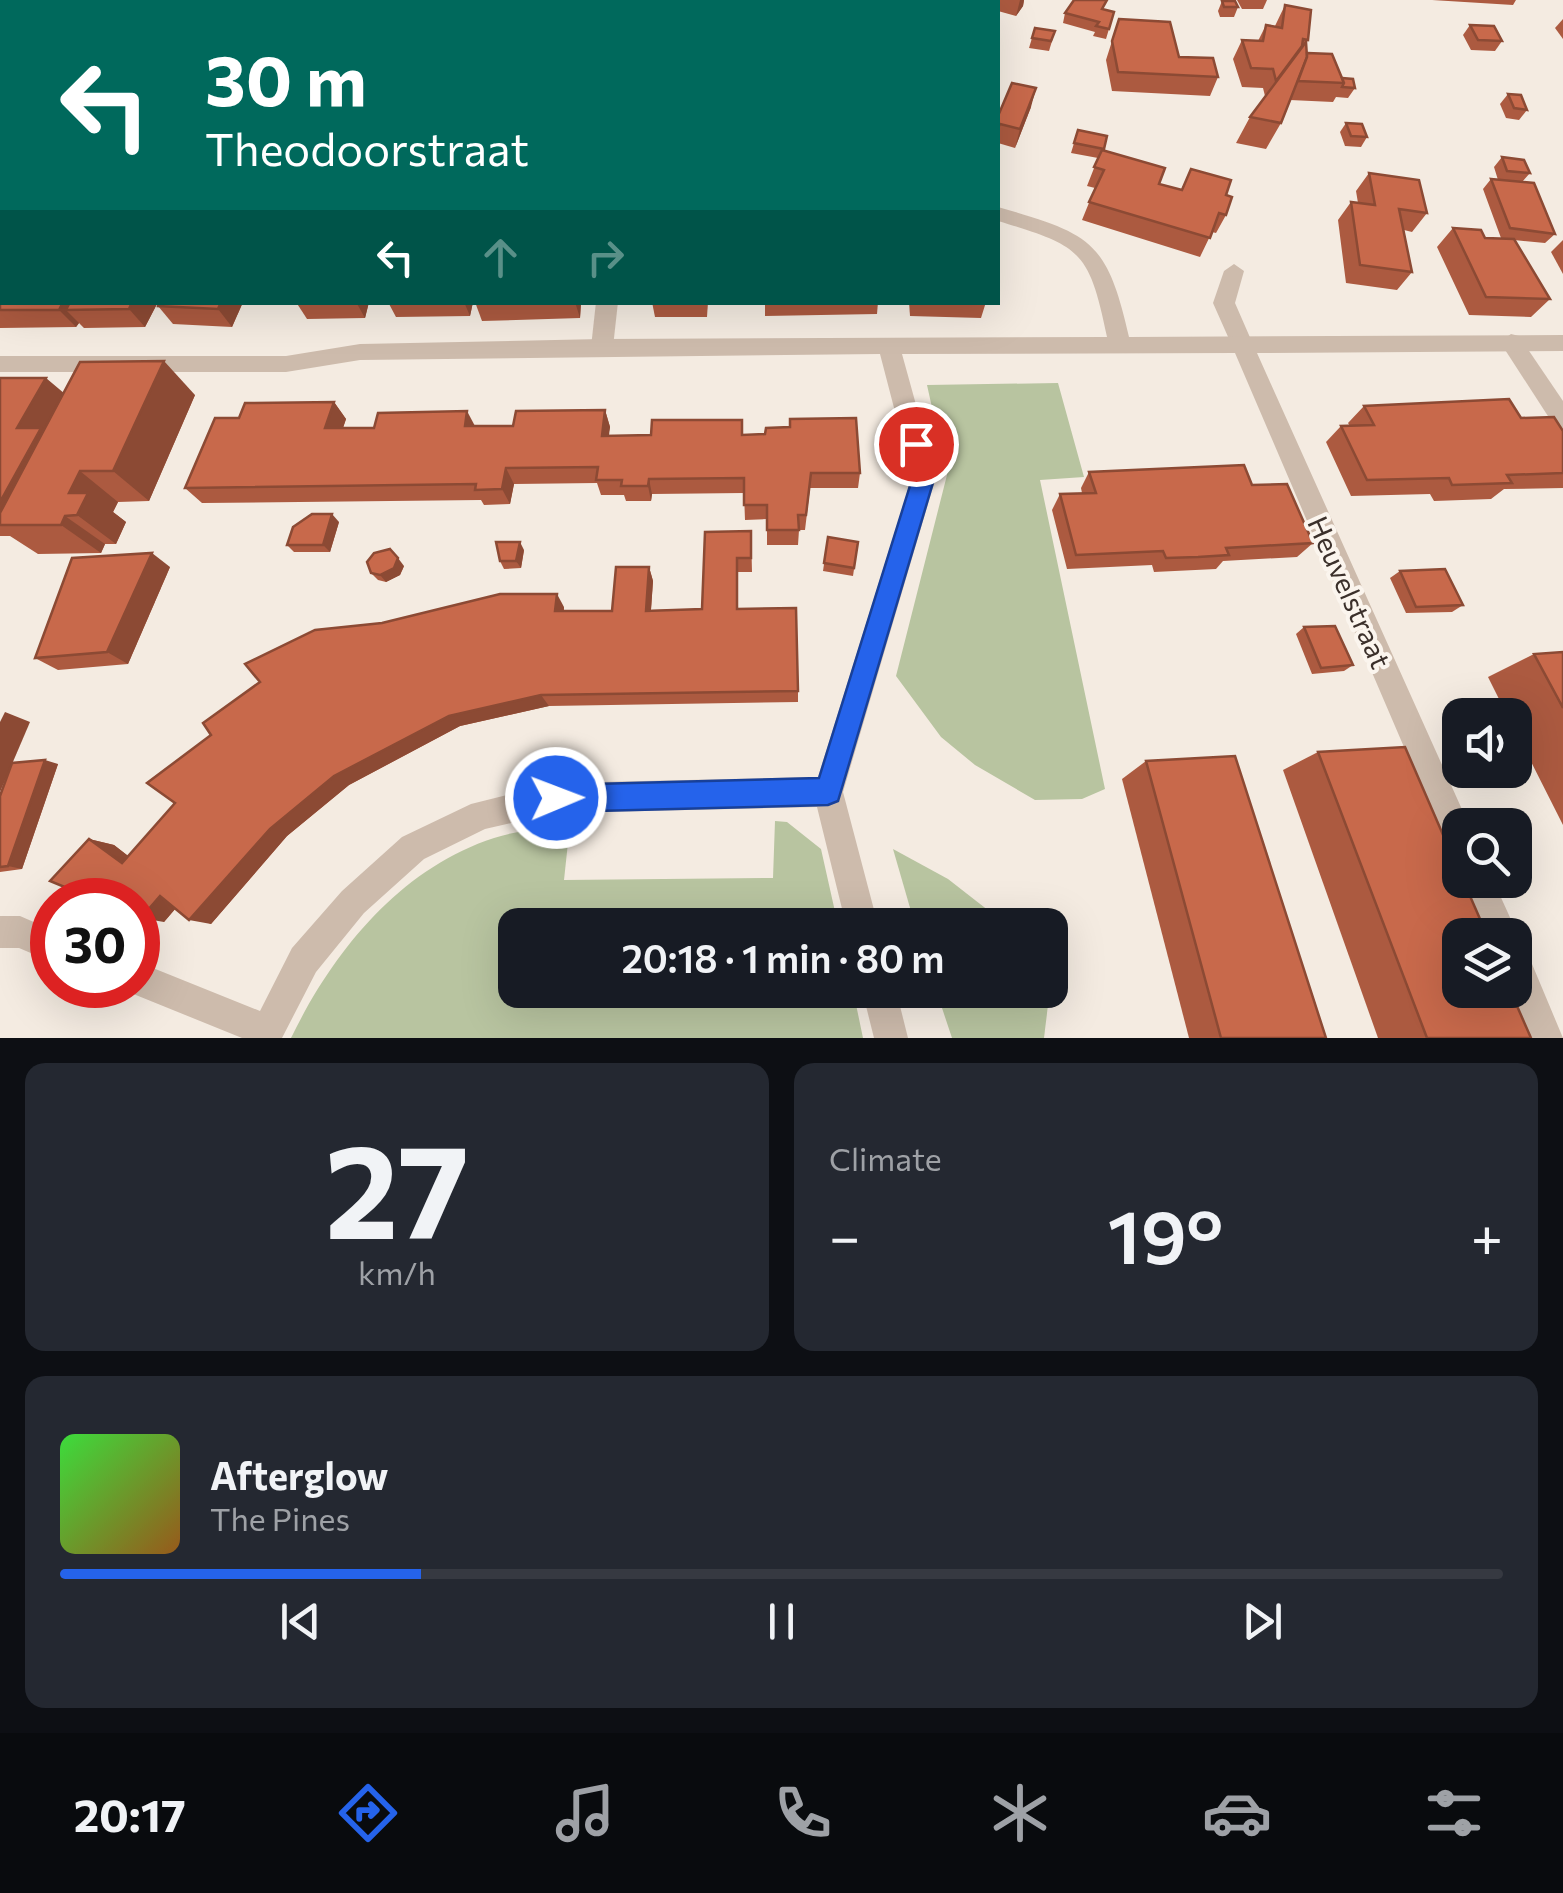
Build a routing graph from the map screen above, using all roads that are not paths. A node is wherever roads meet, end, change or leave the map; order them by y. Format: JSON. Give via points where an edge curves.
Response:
{"nodes":[{"id":1,"x":1000,"y":215,"type":"edge"},
{"id":2,"x":1234,"y":271,"type":"dead end"},
{"id":3,"x":607,"y":305,"type":"edge"},
{"id":4,"x":1241,"y":342,"type":"junction"},
{"id":5,"x":1511,"y":342,"type":"junction"},
{"id":6,"x":1563,"y":343,"type":"edge"},
{"id":7,"x":1120,"y":344,"type":"junction"},
{"id":8,"x":889,"y":346,"type":"junction"},
{"id":9,"x":602,"y":347,"type":"junction"},
{"id":10,"x":0,"y":364,"type":"edge"},
{"id":11,"x":1563,"y":420,"type":"edge"},
{"id":12,"x":828,"y":792,"type":"junction"},
{"id":13,"x":1446,"y":808,"type":"edge"},
{"id":14,"x":858,"y":908,"type":"edge"},
{"id":15,"x":0,"y":932,"type":"edge"},
{"id":16,"x":30,"y":936,"type":"edge"},
{"id":17,"x":160,"y":989,"type":"edge"},
{"id":18,"x":1532,"y":1002,"type":"edge"},
{"id":19,"x":883,"y":1008,"type":"edge"},
{"id":20,"x":266,"y":1034,"type":"edge"},
{"id":21,"x":891,"y":1038,"type":"edge"},
{"id":22,"x":1548,"y":1038,"type":"edge"}],
"edges":[{"from":1,"to":7,"type":"street","via":[[1086,250],[1103,281]]},
{"from":2,"to":4,"type":"street","name":"Heuvelstraat","via":[[1224,303]]},
{"from":3,"to":9,"type":"street"},
{"from":4,"to":5,"type":"street"},
{"from":4,"to":7,"type":"street"},
{"from":4,"to":13,"type":"street","name":"Heuvelstraat"},
{"from":5,"to":6,"type":"street"},
{"from":5,"to":11,"type":"street"},
{"from":7,"to":8,"type":"street"},
{"from":8,"to":9,"type":"street"},
{"from":8,"to":12,"type":"street","via":[[924,476]]},
{"from":9,"to":10,"type":"street","via":[[360,352],[286,364]]},
{"from":12,"to":14,"type":"street"},
{"from":12,"to":20,"type":"street","via":[[556,798],[482,814],[413,848],[352,902],[304,960]]},
{"from":15,"to":16,"type":"street"},
{"from":17,"to":20,"type":"street"},
{"from":18,"to":22,"type":"street"},
{"from":19,"to":21,"type":"street"}]}
